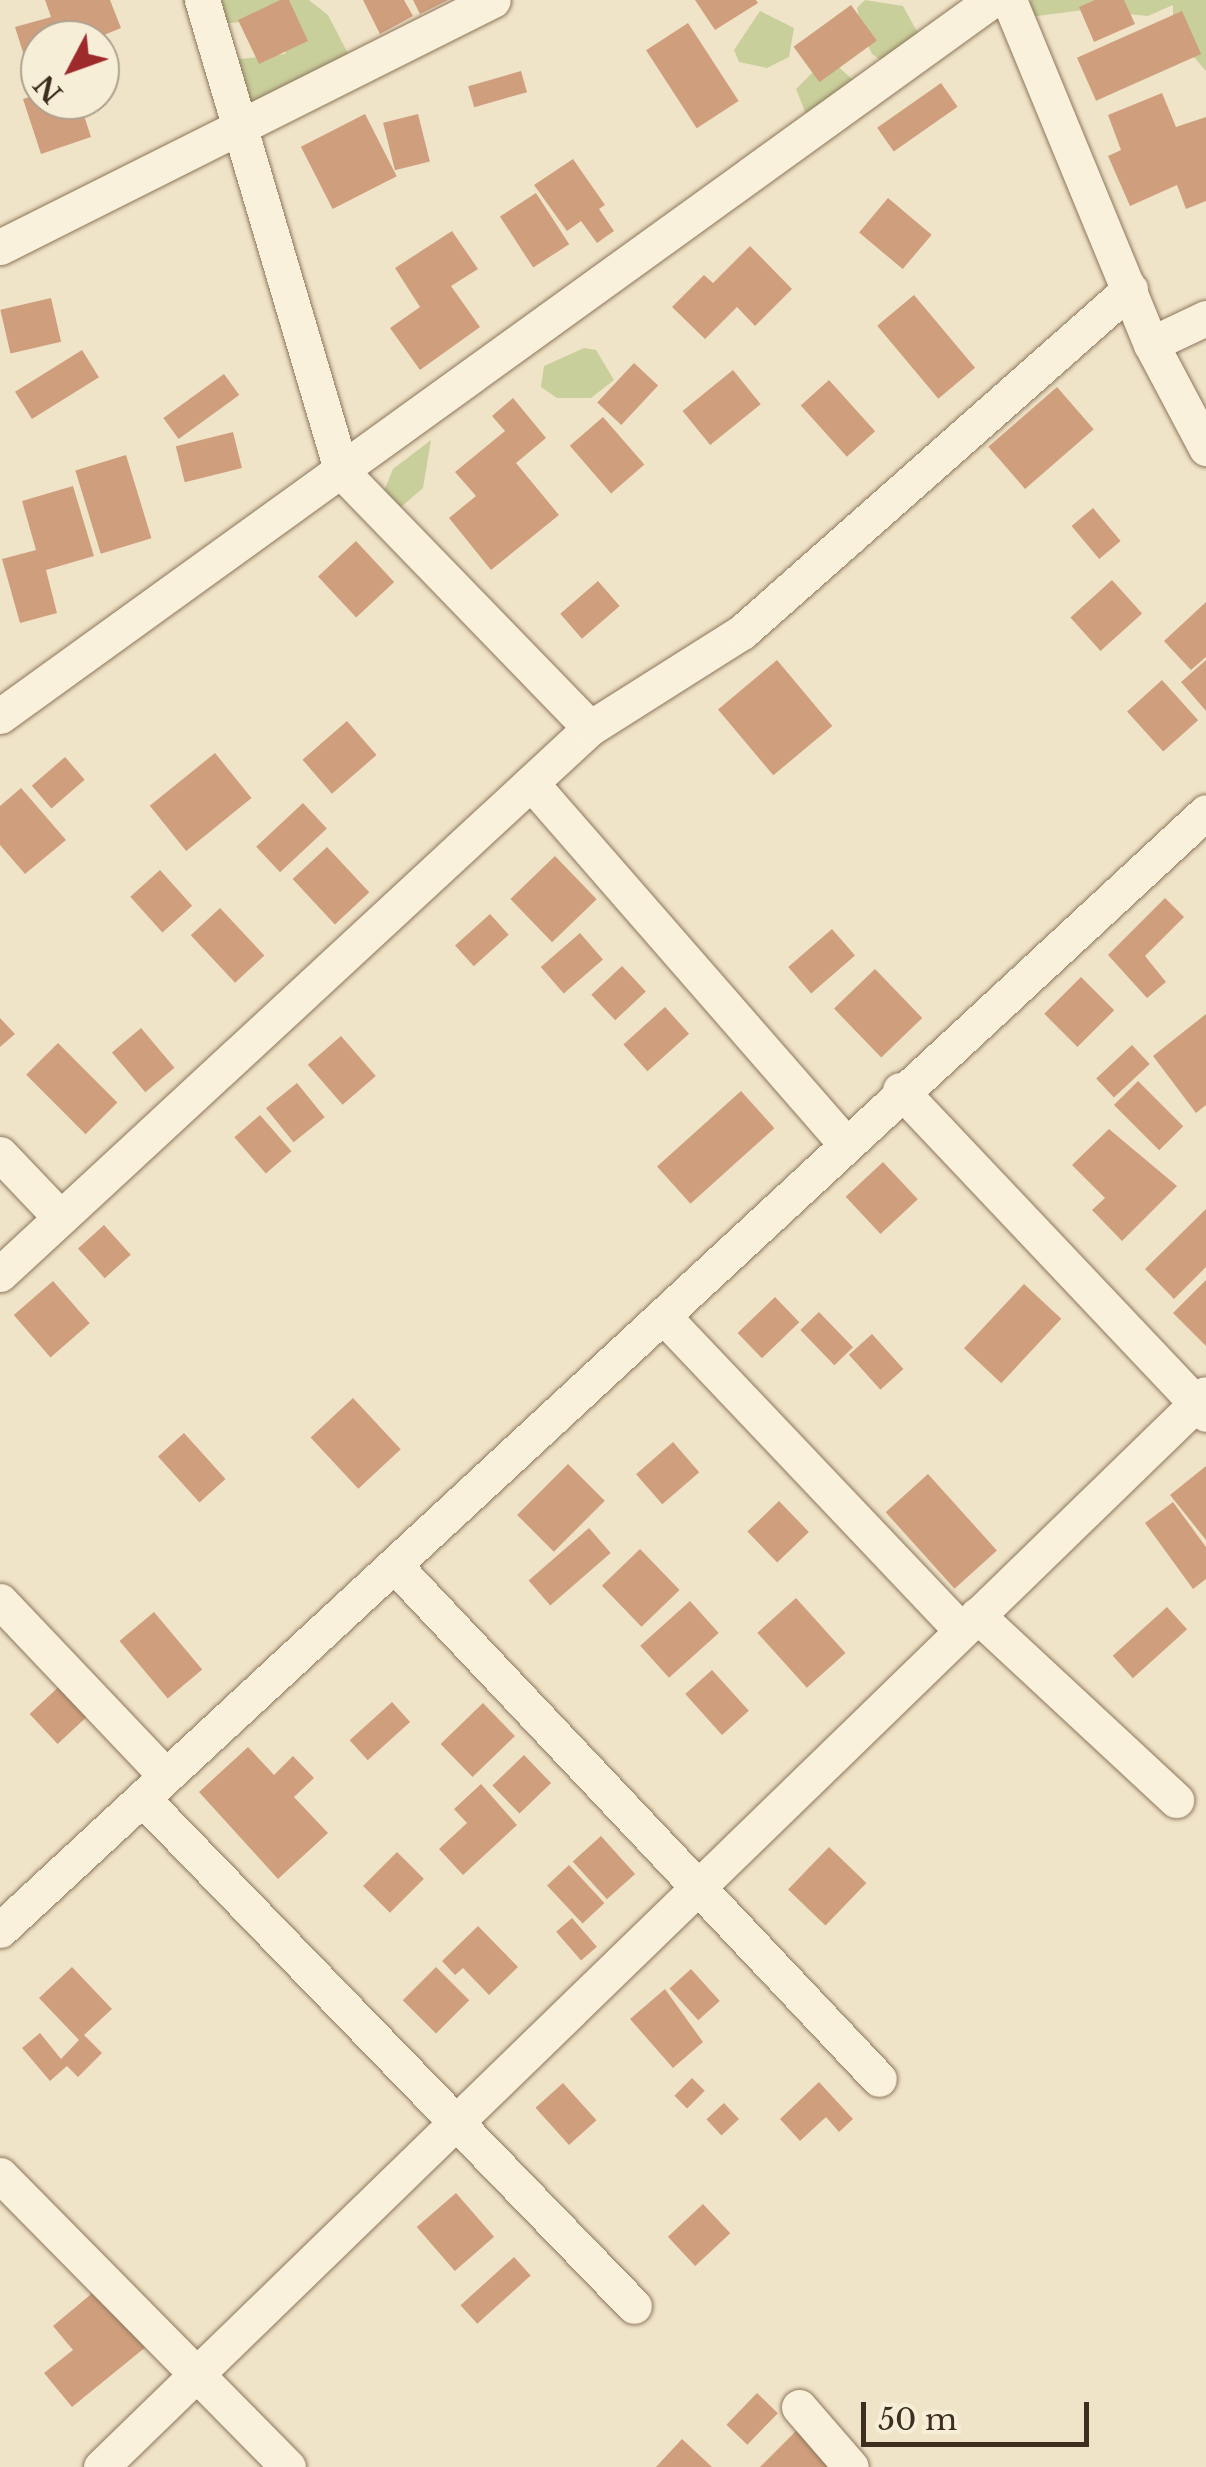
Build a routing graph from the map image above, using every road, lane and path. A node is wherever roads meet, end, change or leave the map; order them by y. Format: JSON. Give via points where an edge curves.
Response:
{"nodes":[{"id":1,"x":202,"y":0,"type":"edge"},
{"id":2,"x":493,"y":0,"type":"edge"},
{"id":3,"x":992,"y":0,"type":"edge"},
{"id":4,"x":1009,"y":0,"type":"edge"},
{"id":5,"x":242,"y":122,"type":"junction"},
{"id":6,"x":0,"y":247,"type":"edge"},
{"id":7,"x":1130,"y":289,"type":"junction"},
{"id":8,"x":1206,"y":318,"type":"edge"},
{"id":9,"x":1152,"y":344,"type":"junction"},
{"id":10,"x":1206,"y":448,"type":"edge"},
{"id":11,"x":342,"y":472,"type":"junction"},
{"id":12,"x":0,"y":716,"type":"edge"},
{"id":13,"x":590,"y":728,"type":"junction"},
{"id":14,"x":531,"y":783,"type":"junction"},
{"id":15,"x":1206,"y":812,"type":"edge"},
{"id":16,"x":900,"y":1090,"type":"junction"},
{"id":17,"x":843,"y":1141,"type":"junction"},
{"id":18,"x":0,"y":1154,"type":"edge"},
{"id":19,"x":60,"y":1217,"type":"junction"},
{"id":20,"x":0,"y":1274,"type":"edge"},
{"id":21,"x":664,"y":1317,"type":"junction"},
{"id":22,"x":1203,"y":1404,"type":"edge"},
{"id":23,"x":395,"y":1566,"type":"junction"},
{"id":24,"x":0,"y":1601,"type":"edge"},
{"id":25,"x":969,"y":1623,"type":"junction"},
{"id":26,"x":154,"y":1787,"type":"junction"},
{"id":27,"x":1176,"y":1800,"type":"dead end"},
{"id":28,"x":697,"y":1887,"type":"junction"},
{"id":29,"x":0,"y":1930,"type":"edge"},
{"id":30,"x":879,"y":2079,"type":"dead end"},
{"id":31,"x":462,"y":2122,"type":"junction"},
{"id":32,"x":0,"y":2174,"type":"edge"},
{"id":33,"x":634,"y":2306,"type":"dead end"},
{"id":34,"x":196,"y":2373,"type":"junction"},
{"id":35,"x":799,"y":2407,"type":"dead end"},
{"id":36,"x":101,"y":2467,"type":"edge"},
{"id":37,"x":288,"y":2467,"type":"edge"},
{"id":38,"x":852,"y":2467,"type":"edge"}],
"edges":[{"from":1,"to":5,"type":"street"},
{"from":2,"to":5,"type":"street"},
{"from":3,"to":11,"type":"street"},
{"from":4,"to":7,"type":"street"},
{"from":5,"to":6,"type":"street"},
{"from":5,"to":11,"type":"street"},
{"from":7,"to":9,"type":"street"},
{"from":7,"to":13,"type":"street","via":[[742,632]]},
{"from":8,"to":9,"type":"street"},
{"from":9,"to":10,"type":"street"},
{"from":11,"to":12,"type":"street"},
{"from":11,"to":13,"type":"street"},
{"from":13,"to":14,"type":"street"},
{"from":14,"to":17,"type":"street"},
{"from":14,"to":19,"type":"street"},
{"from":15,"to":16,"type":"street"},
{"from":16,"to":17,"type":"street"},
{"from":16,"to":22,"type":"street"},
{"from":17,"to":21,"type":"street"},
{"from":18,"to":19,"type":"street"},
{"from":19,"to":20,"type":"street"},
{"from":21,"to":23,"type":"street"},
{"from":21,"to":25,"type":"street"},
{"from":22,"to":25,"type":"street"},
{"from":23,"to":26,"type":"street"},
{"from":23,"to":28,"type":"street"},
{"from":24,"to":26,"type":"street"},
{"from":25,"to":27,"type":"street"},
{"from":25,"to":28,"type":"street"},
{"from":26,"to":29,"type":"street"},
{"from":26,"to":31,"type":"street"},
{"from":28,"to":30,"type":"street"},
{"from":28,"to":31,"type":"street"},
{"from":31,"to":33,"type":"street"},
{"from":31,"to":34,"type":"street"},
{"from":32,"to":34,"type":"street"},
{"from":34,"to":36,"type":"street"},
{"from":34,"to":37,"type":"street"},
{"from":35,"to":38,"type":"street"}]}
